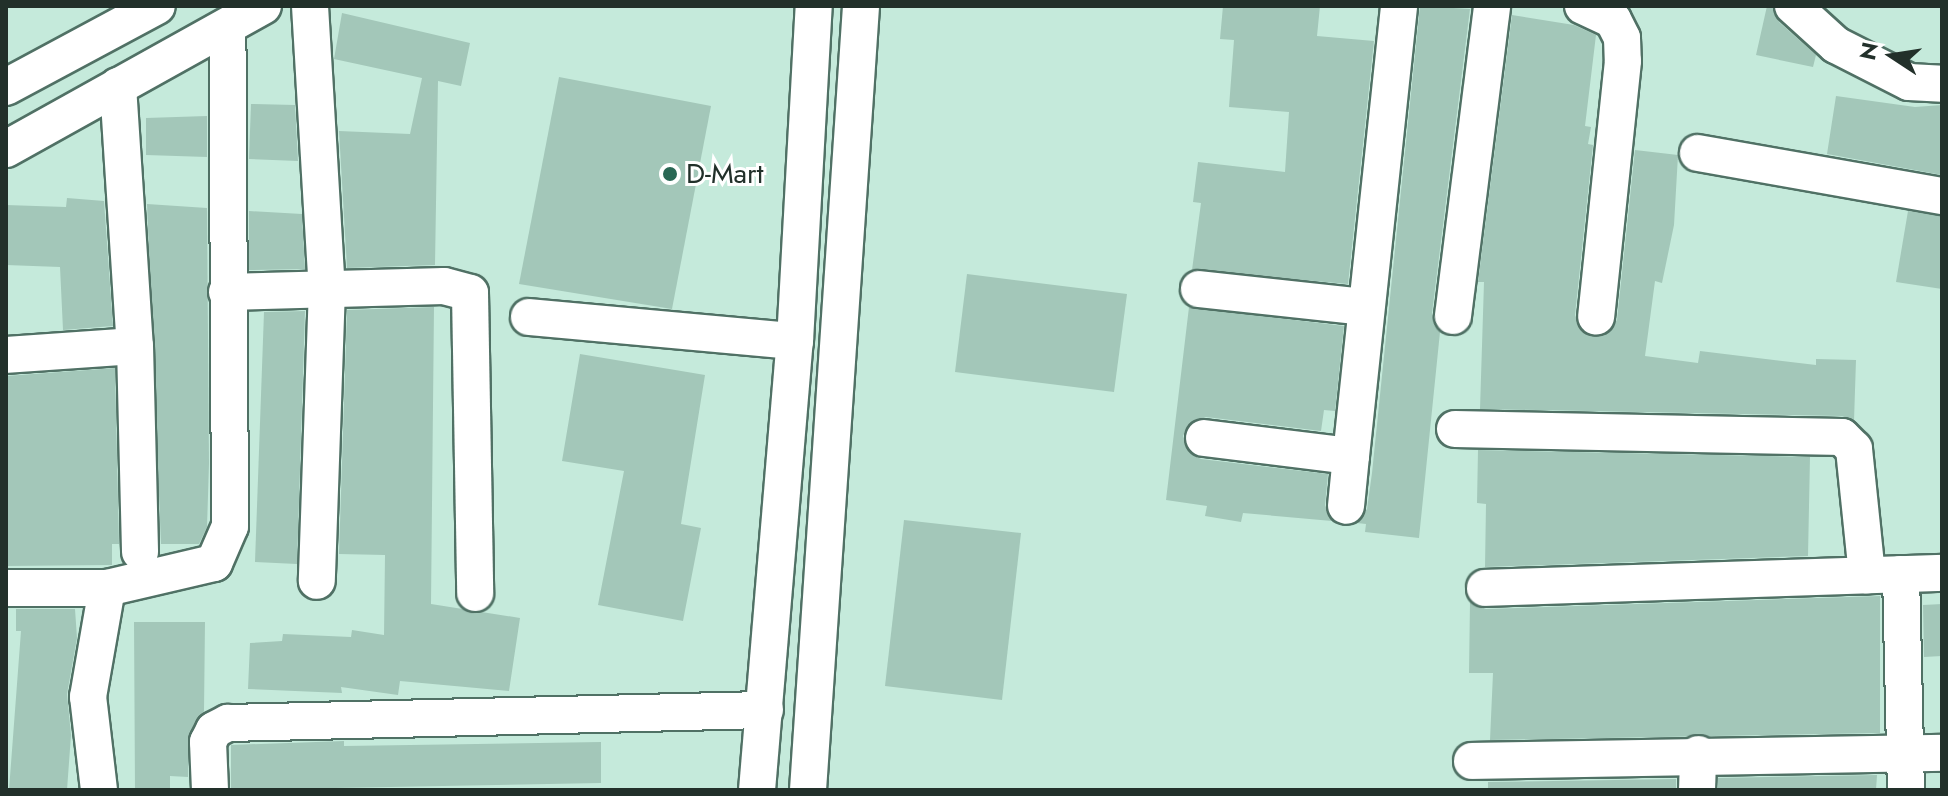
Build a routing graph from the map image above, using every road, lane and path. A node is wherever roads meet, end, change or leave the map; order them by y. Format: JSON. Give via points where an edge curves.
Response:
{"nodes":[{"id":1,"x":157,"y":6,"type":"edge"},
{"id":2,"x":263,"y":6,"type":"edge"},
{"id":3,"x":310,"y":6,"type":"edge"},
{"id":4,"x":814,"y":6,"type":"edge"},
{"id":5,"x":861,"y":6,"type":"edge"},
{"id":6,"x":1399,"y":6,"type":"edge"},
{"id":7,"x":1492,"y":6,"type":"edge"},
{"id":8,"x":1583,"y":6,"type":"edge"},
{"id":9,"x":1793,"y":6,"type":"edge"},
{"id":10,"x":227,"y":27,"type":"junction"},
{"id":11,"x":8,"y":82,"type":"edge"},
{"id":12,"x":1942,"y":84,"type":"edge"},
{"id":13,"x":118,"y":86,"type":"junction"},
{"id":14,"x":6,"y":149,"type":"edge"},
{"id":15,"x":1698,"y":153,"type":"dead end"},
{"id":16,"x":1942,"y":196,"type":"edge"},
{"id":17,"x":327,"y":288,"type":"junction"},
{"id":18,"x":1199,"y":289,"type":"dead end"},
{"id":19,"x":227,"y":292,"type":"junction"},
{"id":20,"x":1364,"y":307,"type":"junction"},
{"id":21,"x":1453,"y":316,"type":"dead end"},
{"id":22,"x":529,"y":317,"type":"dead end"},
{"id":23,"x":1596,"y":317,"type":"dead end"},
{"id":24,"x":795,"y":341,"type":"junction"},
{"id":25,"x":135,"y":346,"type":"junction"},
{"id":26,"x":6,"y":355,"type":"edge"},
{"id":27,"x":1455,"y":429,"type":"dead end"},
{"id":28,"x":1204,"y":438,"type":"dead end"},
{"id":29,"x":1351,"y":456,"type":"junction"},
{"id":30,"x":1346,"y":506,"type":"dead end"},
{"id":31,"x":140,"y":552,"type":"dead end"},
{"id":32,"x":1942,"y":573,"type":"edge"},
{"id":33,"x":1884,"y":574,"type":"junction"},
{"id":34,"x":317,"y":581,"type":"dead end"},
{"id":35,"x":6,"y":588,"type":"edge"},
{"id":36,"x":107,"y":588,"type":"junction"},
{"id":37,"x":1485,"y":588,"type":"dead end"},
{"id":38,"x":475,"y":593,"type":"dead end"},
{"id":39,"x":765,"y":710,"type":"junction"},
{"id":40,"x":1905,"y":752,"type":"junction"},
{"id":41,"x":1942,"y":753,"type":"edge"},
{"id":42,"x":1698,"y":754,"type":"junction"},
{"id":43,"x":1472,"y":761,"type":"dead end"},
{"id":44,"x":99,"y":790,"type":"edge"},
{"id":45,"x":210,"y":790,"type":"edge"},
{"id":46,"x":757,"y":790,"type":"edge"},
{"id":47,"x":808,"y":790,"type":"edge"},
{"id":48,"x":1697,"y":790,"type":"edge"},
{"id":49,"x":1906,"y":790,"type":"edge"}],
"edges":[{"from":1,"to":11,"type":"street"},
{"from":2,"to":10,"type":"street"},
{"from":3,"to":17,"type":"street"},
{"from":4,"to":24,"type":"street"},
{"from":5,"to":47,"type":"street"},
{"from":6,"to":20,"type":"street"},
{"from":7,"to":21,"type":"street"},
{"from":8,"to":23,"type":"street","via":[[1613,20],[1623,49]]},
{"from":9,"to":12,"type":"street","via":[[1836,45],[1909,82]]},
{"from":10,"to":13,"type":"street"},
{"from":10,"to":19,"type":"street"},
{"from":13,"to":14,"type":"street"},
{"from":13,"to":25,"type":"street"},
{"from":15,"to":16,"type":"street"},
{"from":17,"to":19,"type":"street"},
{"from":17,"to":34,"type":"street"},
{"from":17,"to":38,"type":"street","via":[[444,286],[470,293]]},
{"from":18,"to":20,"type":"street"},
{"from":19,"to":36,"type":"street","via":[[231,487],[226,545],[214,563]]},
{"from":20,"to":29,"type":"street"},
{"from":22,"to":24,"type":"street"},
{"from":24,"to":39,"type":"street"},
{"from":25,"to":26,"type":"street"},
{"from":25,"to":31,"type":"street"},
{"from":27,"to":33,"type":"street","via":[[1842,437],[1854,449]]},
{"from":28,"to":29,"type":"street"},
{"from":29,"to":30,"type":"street"},
{"from":32,"to":33,"type":"street"},
{"from":33,"to":37,"type":"street"},
{"from":33,"to":40,"type":"street"},
{"from":35,"to":36,"type":"street"},
{"from":36,"to":44,"type":"street","via":[[88,697]]},
{"from":39,"to":45,"type":"street","via":[[228,723],[214,730],[208,742]]},
{"from":39,"to":46,"type":"street"},
{"from":40,"to":41,"type":"street"},
{"from":40,"to":42,"type":"street"},
{"from":40,"to":49,"type":"street"},
{"from":42,"to":43,"type":"street"},
{"from":42,"to":48,"type":"street"}]}
